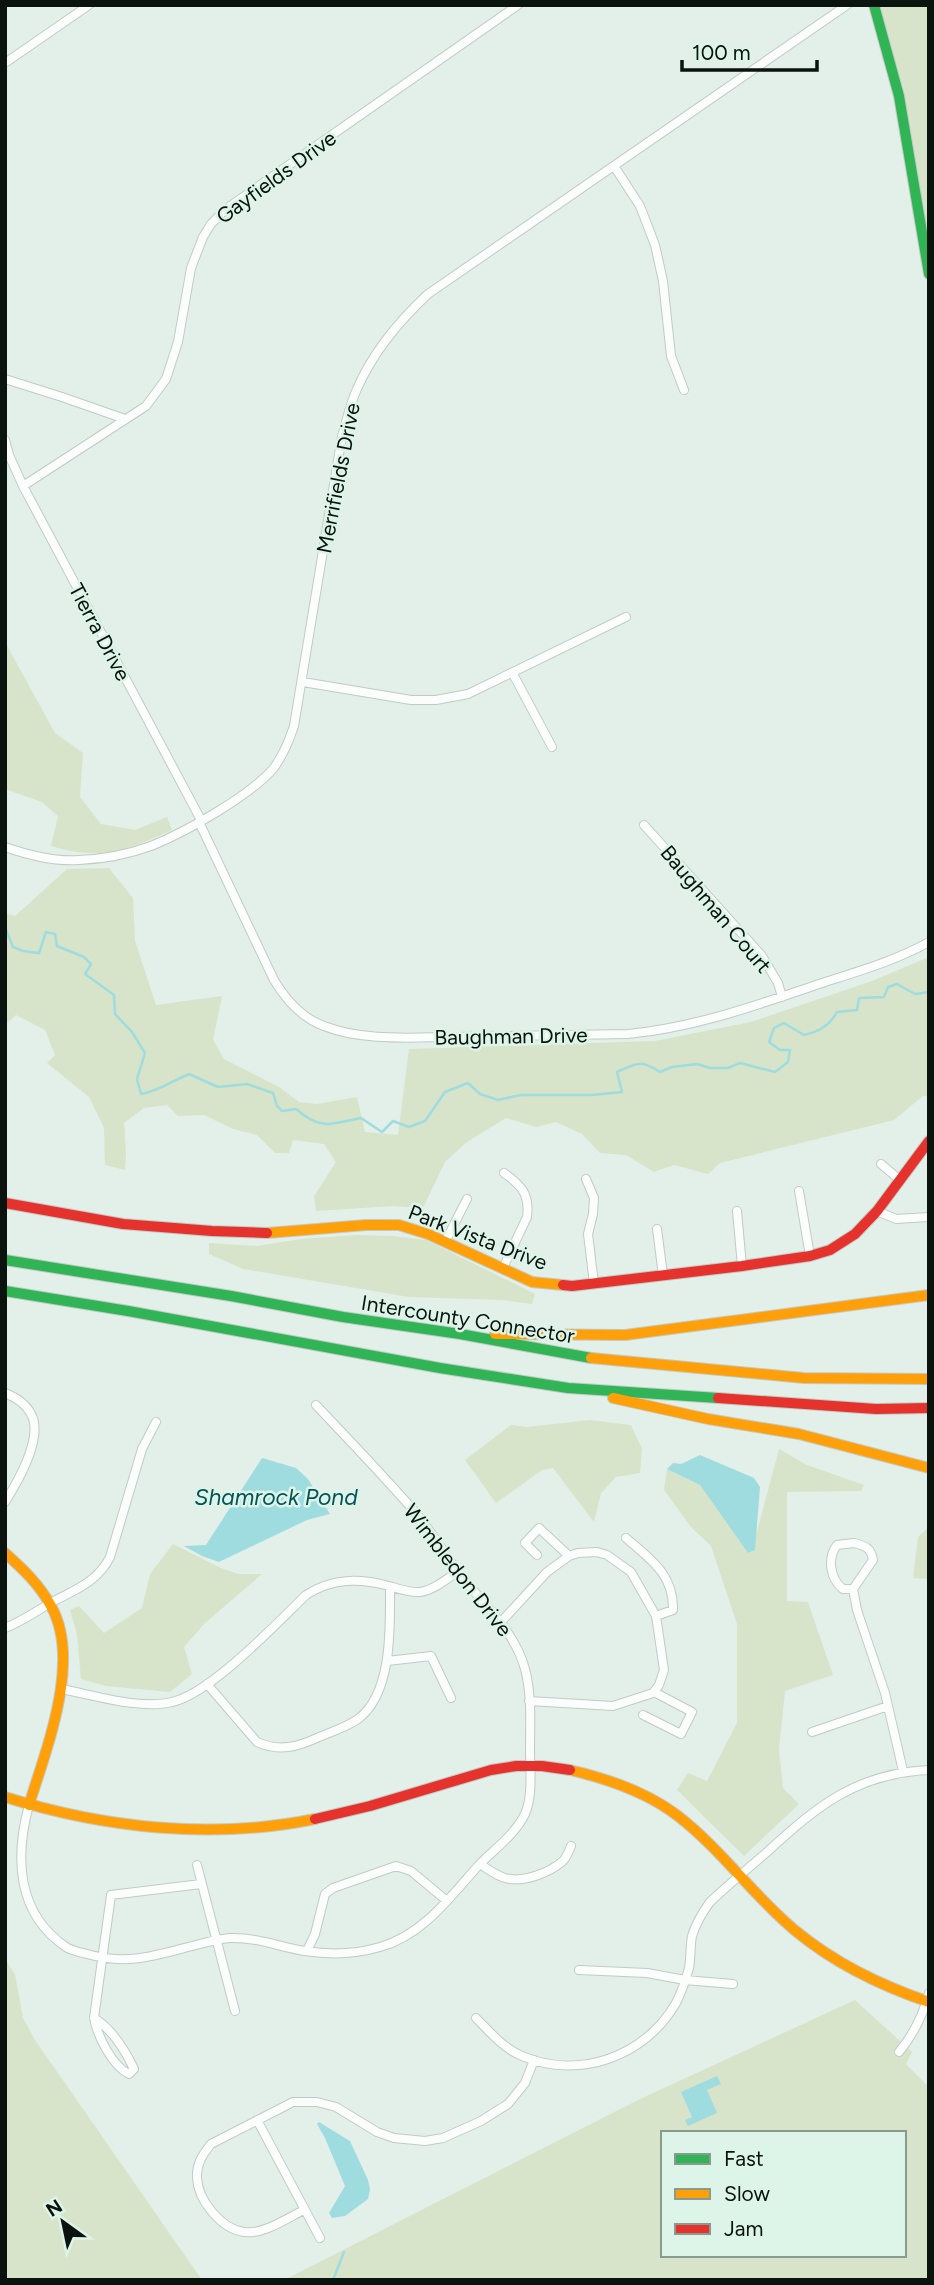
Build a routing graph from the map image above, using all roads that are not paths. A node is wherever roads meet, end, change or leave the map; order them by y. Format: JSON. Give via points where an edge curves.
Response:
{"nodes":[{"id":1,"x":89,"y":5,"type":"edge"},
{"id":2,"x":518,"y":5,"type":"edge"},
{"id":3,"x":847,"y":5,"type":"edge"},
{"id":4,"x":874,"y":5,"type":"edge"},
{"id":5,"x":5,"y":63,"type":"edge"},
{"id":6,"x":614,"y":166,"type":"junction"},
{"id":7,"x":929,"y":274,"type":"edge"},
{"id":8,"x":5,"y":379,"type":"edge"},
{"id":9,"x":684,"y":390,"type":"dead end"},
{"id":10,"x":125,"y":419,"type":"junction"},
{"id":11,"x":5,"y":440,"type":"edge"},
{"id":12,"x":23,"y":486,"type":"junction"},
{"id":13,"x":626,"y":617,"type":"dead end"},
{"id":14,"x":513,"y":674,"type":"junction"},
{"id":15,"x":303,"y":682,"type":"junction"},
{"id":16,"x":552,"y":747,"type":"dead end"},
{"id":17,"x":200,"y":821,"type":"junction"},
{"id":18,"x":644,"y":825,"type":"dead end"},
{"id":19,"x":5,"y":848,"type":"edge"},
{"id":20,"x":929,"y":942,"type":"edge"},
{"id":21,"x":782,"y":997,"type":"junction"},
{"id":22,"x":929,"y":1141,"type":"edge"},
{"id":23,"x":881,"y":1164,"type":"dead end"},
{"id":24,"x":504,"y":1173,"type":"dead end"},
{"id":25,"x":586,"y":1179,"type":"dead end"},
{"id":26,"x":900,"y":1180,"type":"junction"},
{"id":27,"x":799,"y":1191,"type":"dead end"},
{"id":28,"x":467,"y":1199,"type":"dead end"},
{"id":29,"x":5,"y":1203,"type":"edge"},
{"id":30,"x":737,"y":1211,"type":"dead end"},
{"id":31,"x":877,"y":1211,"type":"junction"},
{"id":32,"x":929,"y":1217,"type":"edge"},
{"id":33,"x":657,"y":1229,"type":"dead end"},
{"id":34,"x":445,"y":1242,"type":"junction"},
{"id":35,"x":810,"y":1256,"type":"junction"},
{"id":36,"x":5,"y":1260,"type":"edge"},
{"id":37,"x":742,"y":1266,"type":"junction"},
{"id":38,"x":503,"y":1268,"type":"junction"},
{"id":39,"x":663,"y":1275,"type":"junction"},
{"id":40,"x":594,"y":1284,"type":"junction"},
{"id":41,"x":5,"y":1291,"type":"edge"},
{"id":42,"x":929,"y":1295,"type":"edge"},
{"id":43,"x":460,"y":1334,"type":"junction"},
{"id":44,"x":929,"y":1379,"type":"edge"},
{"id":45,"x":568,"y":1388,"type":"junction"},
{"id":46,"x":5,"y":1393,"type":"edge"},
{"id":47,"x":316,"y":1405,"type":"dead end"},
{"id":48,"x":929,"y":1408,"type":"edge"},
{"id":49,"x":156,"y":1422,"type":"dead end"},
{"id":50,"x":929,"y":1468,"type":"edge"},
{"id":51,"x":5,"y":1502,"type":"edge"},
{"id":52,"x":626,"y":1538,"type":"dead end"},
{"id":53,"x":5,"y":1553,"type":"edge"},
{"id":54,"x":537,"y":1555,"type":"dead end"},
{"id":55,"x":569,"y":1556,"type":"junction"},
{"id":56,"x":458,"y":1571,"type":"junction"},
{"id":57,"x":390,"y":1587,"type":"junction"},
{"id":58,"x":853,"y":1589,"type":"junction"},
{"id":59,"x":52,"y":1603,"type":"junction"},
{"id":60,"x":656,"y":1616,"type":"junction"},
{"id":61,"x":501,"y":1622,"type":"junction"},
{"id":62,"x":5,"y":1628,"type":"edge"},
{"id":63,"x":387,"y":1661,"type":"junction"},
{"id":64,"x":207,"y":1684,"type":"junction"},
{"id":65,"x":61,"y":1689,"type":"junction"},
{"id":66,"x":654,"y":1692,"type":"junction"},
{"id":67,"x":451,"y":1698,"type":"dead end"},
{"id":68,"x":529,"y":1701,"type":"junction"},
{"id":69,"x":888,"y":1706,"type":"junction"},
{"id":70,"x":643,"y":1716,"type":"dead end"},
{"id":71,"x":812,"y":1732,"type":"dead end"},
{"id":72,"x":530,"y":1766,"type":"junction"},
{"id":73,"x":929,"y":1770,"type":"edge"},
{"id":74,"x":903,"y":1771,"type":"junction"},
{"id":75,"x":5,"y":1797,"type":"edge"},
{"id":76,"x":29,"y":1805,"type":"junction"},
{"id":77,"x":571,"y":1846,"type":"dead end"},
{"id":78,"x":480,"y":1864,"type":"junction"},
{"id":79,"x":197,"y":1865,"type":"dead end"},
{"id":80,"x":740,"y":1876,"type":"junction"},
{"id":81,"x":201,"y":1884,"type":"junction"},
{"id":82,"x":447,"y":1901,"type":"junction"},
{"id":83,"x":216,"y":1940,"type":"junction"},
{"id":84,"x":307,"y":1951,"type":"junction"},
{"id":85,"x":103,"y":1959,"type":"junction"},
{"id":86,"x":579,"y":1970,"type":"dead end"},
{"id":87,"x":685,"y":1980,"type":"junction"},
{"id":88,"x":733,"y":1984,"type":"dead end"},
{"id":89,"x":928,"y":1999,"type":"edge"},
{"id":90,"x":235,"y":2011,"type":"dead end"},
{"id":91,"x":94,"y":2018,"type":"junction"},
{"id":92,"x":476,"y":2018,"type":"dead end"},
{"id":93,"x":899,"y":2052,"type":"dead end"},
{"id":94,"x":534,"y":2060,"type":"junction"},
{"id":95,"x":257,"y":2120,"type":"junction"},
{"id":96,"x":304,"y":2210,"type":"junction"},
{"id":97,"x":320,"y":2238,"type":"dead end"}],
"edges":[{"from":1,"to":5,"type":"street"},
{"from":2,"to":10,"type":"street","name":"Gayfields Drive","via":[[226,209],[211,224],[191,268],[178,342],[166,379],[146,406]]},
{"from":3,"to":6,"type":"street","name":"Merrifields Drive"},
{"from":4,"to":7,"type":"main road","via":[[899,96]]},
{"from":6,"to":9,"type":"street","via":[[640,206],[655,245],[671,356]]},
{"from":6,"to":15,"type":"street","name":"Merrifields Drive","via":[[428,294],[404,315],[378,349],[356,390],[342,436]]},
{"from":8,"to":10,"type":"street"},
{"from":10,"to":12,"type":"street","name":"Gayfields Drive"},
{"from":11,"to":12,"type":"street","name":"Tierra Drive"},
{"from":12,"to":17,"type":"street","name":"Tierra Drive"},
{"from":13,"to":14,"type":"street"},
{"from":14,"to":15,"type":"street","via":[[468,694],[436,700]]},
{"from":14,"to":16,"type":"street"},
{"from":15,"to":17,"type":"street","name":"Merrifields Drive","via":[[294,726],[272,769],[246,794]]},
{"from":17,"to":19,"type":"street","name":"Merrifields Drive","via":[[152,845],[111,857],[76,861]]},
{"from":17,"to":21,"type":"street","name":"Baughman Drive","via":[[282,993],[312,1021],[341,1032],[411,1037],[628,1034],[706,1022]]},
{"from":18,"to":21,"type":"street","name":"Baughman Court","via":[[762,956]]},
{"from":20,"to":21,"type":"street","name":"Baughman Drive"},
{"from":22,"to":26,"type":"main road","name":"Park Vista Drive"},
{"from":23,"to":26,"type":"street"},
{"from":24,"to":38,"type":"street","via":[[526,1192],[528,1209]]},
{"from":25,"to":40,"type":"street","via":[[594,1198],[588,1234]]},
{"from":26,"to":31,"type":"main road","name":"Park Vista Drive"},
{"from":27,"to":35,"type":"street"},
{"from":28,"to":34,"type":"street"},
{"from":29,"to":34,"type":"main road","name":"Park Vista Drive","via":[[123,1224],[212,1231],[263,1233],[399,1225]]},
{"from":30,"to":37,"type":"street"},
{"from":31,"to":32,"type":"street","via":[[896,1219]]},
{"from":31,"to":35,"type":"main road","name":"Park Vista Drive","via":[[855,1234]]},
{"from":33,"to":39,"type":"street"},
{"from":34,"to":38,"type":"main road","name":"Park Vista Drive"},
{"from":35,"to":37,"type":"main road","name":"Park Vista Drive"},
{"from":36,"to":43,"type":"main road","name":"Intercounty Connector"},
{"from":37,"to":39,"type":"main road","name":"Park Vista Drive"},
{"from":38,"to":40,"type":"main road","name":"Park Vista Drive","via":[[547,1285]]},
{"from":39,"to":40,"type":"main road","name":"Park Vista Drive"},
{"from":41,"to":45,"type":"main road"},
{"from":42,"to":43,"type":"main road","via":[[625,1335]]},
{"from":43,"to":44,"type":"main road","name":"Intercounty Connector","via":[[590,1359],[804,1378]]},
{"from":45,"to":48,"type":"main road","via":[[876,1409]]},
{"from":45,"to":50,"type":"main road","via":[[799,1434]]},
{"from":46,"to":51,"type":"street","via":[[31,1414],[33,1424],[23,1474]]},
{"from":47,"to":56,"type":"street","name":"Wimbledon Drive","via":[[416,1513]]},
{"from":49,"to":59,"type":"street","via":[[142,1449],[104,1569]]},
{"from":52,"to":60,"type":"street","via":[[662,1569],[673,1610]]},
{"from":53,"to":59,"type":"main road","via":[[33,1577]]},
{"from":54,"to":55,"type":"street","via":[[525,1543],[539,1528]]},
{"from":55,"to":60,"type":"street","via":[[597,1552],[617,1560],[631,1572]]},
{"from":55,"to":61,"type":"street","via":[[547,1572]]},
{"from":56,"to":57,"type":"street","via":[[418,1592]]},
{"from":56,"to":61,"type":"street","name":"Wimbledon Drive"},
{"from":57,"to":63,"type":"street"},
{"from":57,"to":64,"type":"street","via":[[362,1580],[317,1588]]},
{"from":58,"to":58,"type":"street","via":[[873,1560],[872,1552],[854,1543],[837,1545],[832,1552],[834,1577],[843,1589]]},
{"from":58,"to":69,"type":"street"},
{"from":59,"to":62,"type":"street"},
{"from":59,"to":65,"type":"main road","via":[[63,1649]]},
{"from":60,"to":66,"type":"street","via":[[664,1670]]},
{"from":61,"to":68,"type":"street","name":"Wimbledon Drive","via":[[522,1661]]},
{"from":63,"to":64,"type":"street","via":[[370,1706],[358,1719],[303,1745],[280,1748],[257,1742]]},
{"from":63,"to":67,"type":"street","via":[[431,1657]]},
{"from":64,"to":65,"type":"street","via":[[183,1699],[142,1704]]},
{"from":65,"to":76,"type":"main road"},
{"from":66,"to":68,"type":"street","via":[[613,1706]]},
{"from":66,"to":70,"type":"street","via":[[692,1712],[681,1734]]},
{"from":68,"to":72,"type":"street","name":"Wimbledon Drive"},
{"from":69,"to":71,"type":"street"},
{"from":69,"to":74,"type":"street"},
{"from":72,"to":76,"type":"main road","via":[[461,1775],[373,1805],[254,1829],[141,1828]]},
{"from":72,"to":78,"type":"street","name":"Wimbledon Drive","via":[[525,1814]]},
{"from":72,"to":80,"type":"main road","via":[[570,1770],[649,1798],[697,1832]]},
{"from":73,"to":74,"type":"street"},
{"from":74,"to":80,"type":"street","via":[[828,1800]]},
{"from":75,"to":76,"type":"main road"},
{"from":76,"to":85,"type":"street","name":"Wimbledon Drive","via":[[20,1848],[22,1881],[33,1908],[48,1932],[68,1948]]},
{"from":77,"to":78,"type":"street","via":[[564,1860],[519,1880],[495,1874]]},
{"from":78,"to":82,"type":"street","name":"Wimbledon Drive"},
{"from":79,"to":81,"type":"street"},
{"from":80,"to":87,"type":"street","via":[[699,1918]]},
{"from":80,"to":89,"type":"main road","via":[[808,1941],[855,1971]]},
{"from":81,"to":83,"type":"street"},
{"from":81,"to":85,"type":"street","via":[[111,1895]]},
{"from":82,"to":84,"type":"street","name":"Wimbledon Drive","via":[[433,1917],[381,1947],[348,1954]]},
{"from":82,"to":84,"type":"street","via":[[411,1871],[396,1866],[333,1888],[324,1894]]},
{"from":83,"to":84,"type":"street","name":"Wimbledon Drive","via":[[253,1939]]},
{"from":83,"to":85,"type":"street","name":"Wimbledon Drive","via":[[154,1956]]},
{"from":83,"to":90,"type":"street"},
{"from":85,"to":91,"type":"street"},
{"from":86,"to":87,"type":"street"},
{"from":87,"to":88,"type":"street"},
{"from":87,"to":94,"type":"street","via":[[662,2024],[622,2054],[581,2066]]},
{"from":89,"to":93,"type":"street","via":[[911,2038]]},
{"from":91,"to":91,"type":"street","via":[[97,2034],[129,2074],[134,2069],[130,2061],[106,2026]]},
{"from":92,"to":94,"type":"street","via":[[506,2047]]},
{"from":94,"to":95,"type":"street","via":[[525,2083],[508,2104],[443,2138],[394,2138],[317,2102],[293,2102]]},
{"from":95,"to":96,"type":"street"},
{"from":95,"to":96,"type":"street","via":[[211,2144],[202,2155],[197,2175],[202,2197],[222,2221],[242,2232],[258,2231]]},
{"from":96,"to":97,"type":"street"}]}
